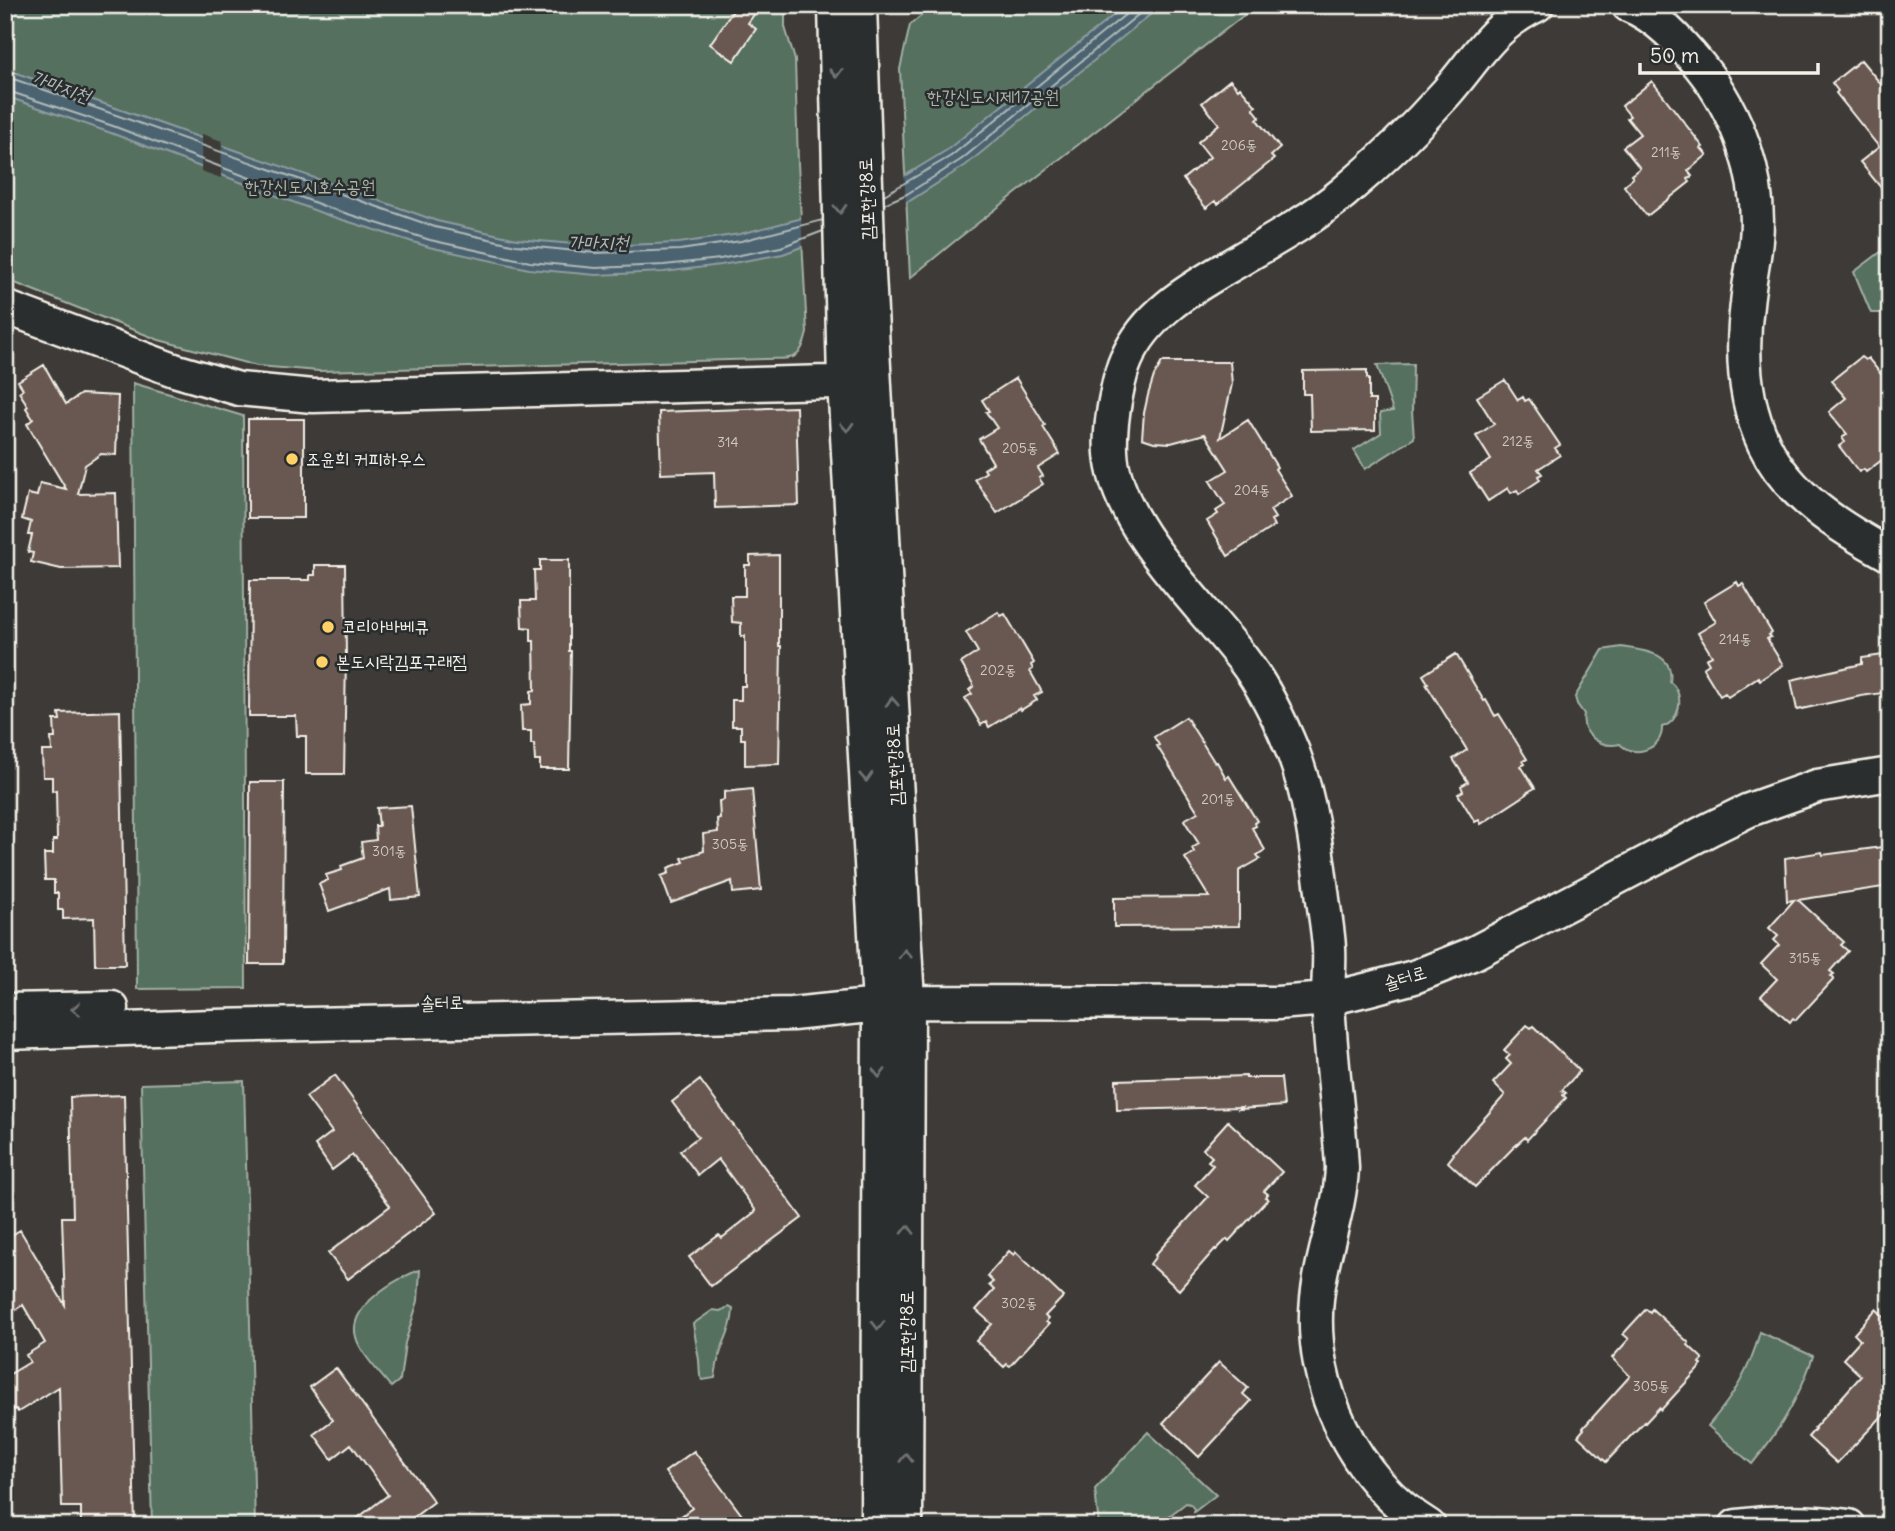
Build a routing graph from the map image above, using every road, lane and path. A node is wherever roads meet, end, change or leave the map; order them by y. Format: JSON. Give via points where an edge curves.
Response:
{"nodes":[{"id":1,"x":835,"y":5,"type":"edge"},
{"id":2,"x":860,"y":5,"type":"edge"},
{"id":3,"x":1537,"y":5,"type":"edge"},
{"id":4,"x":1628,"y":5,"type":"edge"},
{"id":5,"x":851,"y":136,"type":"junction"},
{"id":6,"x":5,"y":307,"type":"edge"},
{"id":7,"x":860,"y":381,"type":"junction"},
{"id":8,"x":1890,"y":555,"type":"edge"},
{"id":9,"x":1890,"y":775,"type":"edge"},
{"id":10,"x":1328,"y":999,"type":"junction"},
{"id":11,"x":893,"y":1004,"type":"junction"},
{"id":12,"x":5,"y":1010,"type":"edge"},
{"id":13,"x":5,"y":1033,"type":"edge"},
{"id":14,"x":877,"y":1526,"type":"edge"},
{"id":15,"x":906,"y":1526,"type":"edge"},
{"id":16,"x":1429,"y":1526,"type":"edge"},
{"id":17,"x":1736,"y":1526,"type":"edge"},
{"id":18,"x":1849,"y":1526,"type":"edge"}],
"edges":[{"from":1,"to":5,"type":"street","name":"김포한강8로","one_way":true},
{"from":2,"to":5,"type":"street","name":"김포한강8로"},
{"from":3,"to":10,"type":"street","via":[[1493,35],[1432,108],[1341,195],[1169,304],[1135,343],[1119,379],[1111,442],[1113,470],[1121,492],[1165,564],[1245,661],[1293,753],[1314,830],[1329,947]]},
{"from":4,"to":8,"type":"street","via":[[1683,45],[1709,77],[1743,145],[1756,211],[1743,361],[1746,391],[1764,446],[1781,472],[1824,515]]},
{"from":5,"to":7,"type":"street","name":"김포한강8로"},
{"from":6,"to":7,"type":"street","via":[[174,370],[239,389],[313,396]]},
{"from":7,"to":11,"type":"street","name":"김포한강8로"},
{"from":9,"to":10,"type":"street","name":"솔터로","via":[[1817,786],[1749,810],[1472,954],[1414,977]]},
{"from":10,"to":11,"type":"street","name":"솔터로"},
{"from":10,"to":16,"type":"street","via":[[1342,1168],[1341,1192],[1317,1299],[1318,1355],[1324,1385],[1346,1437],[1393,1497]]},
{"from":11,"to":12,"type":"street","name":"솔터로","one_way":true,"via":[[800,995]]},
{"from":11,"to":13,"type":"street","name":"솔터로","via":[[792,1014]]},
{"from":11,"to":14,"type":"street","name":"김포한강8로","one_way":true},
{"from":15,"to":11,"type":"street","name":"김포한강8로","one_way":true},
{"from":17,"to":18,"type":"street","via":[[1789,1522]]}]}
